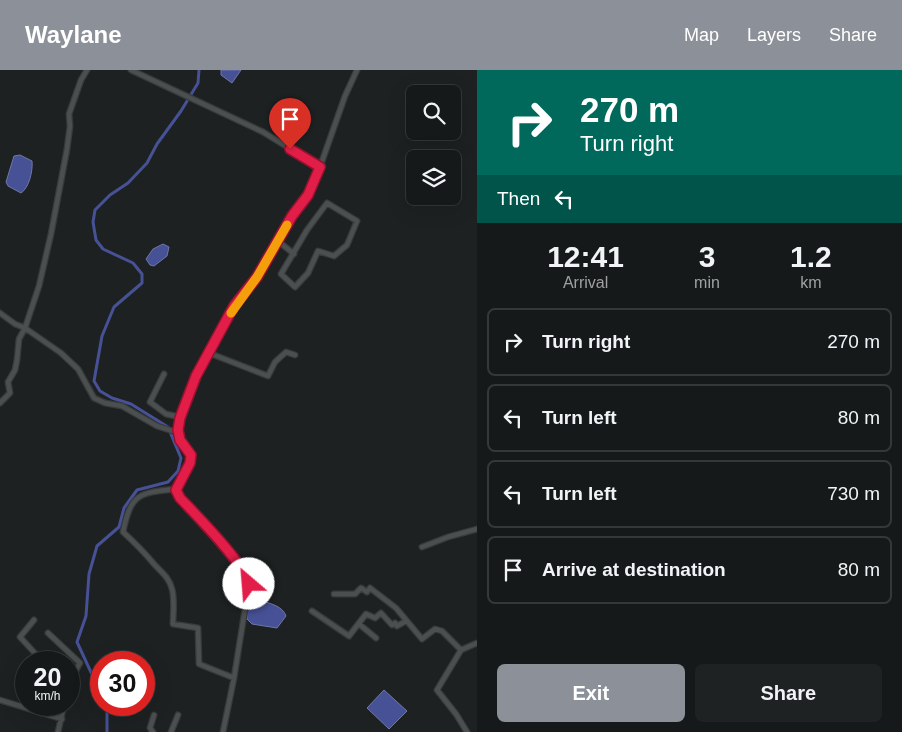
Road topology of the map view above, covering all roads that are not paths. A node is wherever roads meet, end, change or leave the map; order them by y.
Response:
1 (87, 70) edge
2 (131, 70) edge
3 (357, 70) edge
4 (320, 167) junction
5 (278, 241) junction
6 (294, 254) junction
7 (0, 312) edge
8 (25, 328) junction
9 (209, 353) junction
10 (295, 355) dead end
11 (164, 374) dead end
12 (0, 403) edge
13 (180, 418) junction
14 (178, 433) junction
15 (176, 490) junction
16 (477, 529) edge
17 (422, 547) dead end
18 (334, 594) dead end
19 (312, 611) dead end
20 (34, 620) dead end
21 (406, 621) junction
22 (358, 624) junction
23 (48, 633) dead end
24 (376, 638) dead end
25 (477, 643) edge
26 (461, 650) junction
27 (33, 651) edge
28 (67, 651) edge
29 (234, 678) junction
30 (0, 700) edge
31 (178, 715) dead end
32 (62, 716) edge
33 (154, 716) edge
34 (62, 719) junction
35 (58, 732) edge
36 (153, 732) edge
37 (171, 732) edge
38 (223, 732) edge
39 (466, 732) edge

1 - 8 street
2 - 4 street
3 - 4 street
4 - 5 street
5 - 6 street
5 - 9 street
6 - 6 street
7 - 8 street
8 - 12 street
8 - 14 street
9 - 10 street
9 - 13 street
11 - 13 street
13 - 14 street
14 - 15 street
15 - 29 street
15 - 29 street
16 - 17 street
18 - 21 street
19 - 22 street
20 - 27 street
21 - 22 street
21 - 26 street
22 - 24 street
23 - 28 street
25 - 26 street
26 - 39 street
29 - 38 street
30 - 34 street
31 - 37 street
32 - 34 street
33 - 36 street
34 - 35 street

